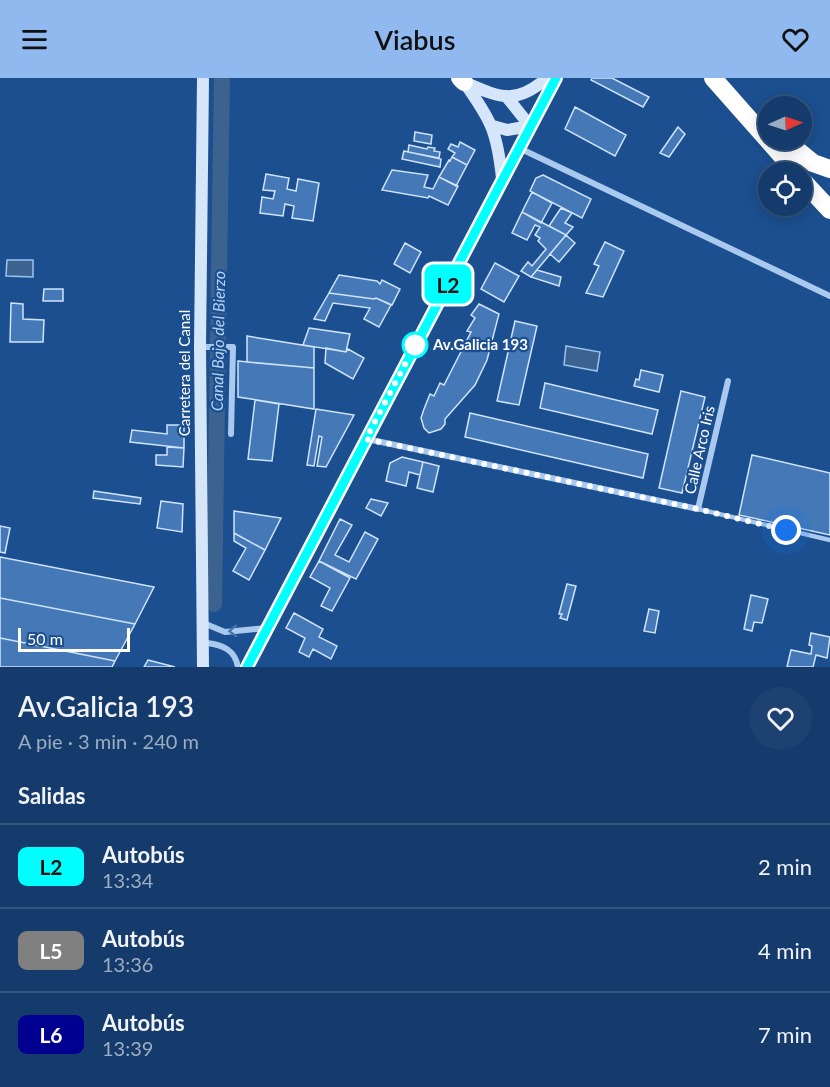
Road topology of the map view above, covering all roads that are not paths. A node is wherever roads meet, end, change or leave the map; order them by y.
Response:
1 (203, 78) edge
2 (547, 78) edge
3 (556, 78) edge
4 (712, 78) edge
5 (719, 78) edge
6 (462, 80) edge
7 (506, 96) junction
8 (758, 115) edge
9 (493, 126) junction
10 (530, 126) junction
11 (518, 148) junction
12 (797, 150) edge
13 (786, 162) edge
14 (830, 169) edge
15 (502, 178) junction
16 (812, 190) edge
17 (830, 210) edge
18 (830, 296) edge
19 (200, 347) junction
20 (728, 381) dead end
21 (231, 434) dead end
22 (366, 439) junction
23 (698, 509) junction
24 (830, 540) edge
25 (201, 622) junction
26 (267, 628) junction
27 (202, 647) junction
28 (202, 667) edge
29 (238, 667) edge
30 (247, 667) edge

1 - 19 main road, Carretera del Canal
2 - 7 main road
3 - 10 main road
4 - 13 highway
5 - 8 highway
6 - 7 main road
6 - 9 main road
7 - 10 main road
9 - 10 main road
9 - 15 main road
10 - 11 main road
11 - 15 main road
11 - 18 street
12 - 14 highway
15 - 22 main road
16 - 17 highway
19 - 21 street
19 - 25 main road, Carretera del Canal
20 - 23 street, Calle Arco Iris
22 - 23 street, Calle Arco Iris
22 - 26 main road
23 - 24 lane
26 -> 25 street
25 - 27 main road, Carretera del Canal
26 - 30 main road
27 - 28 main road, Carretera del Canal
27 - 29 street

